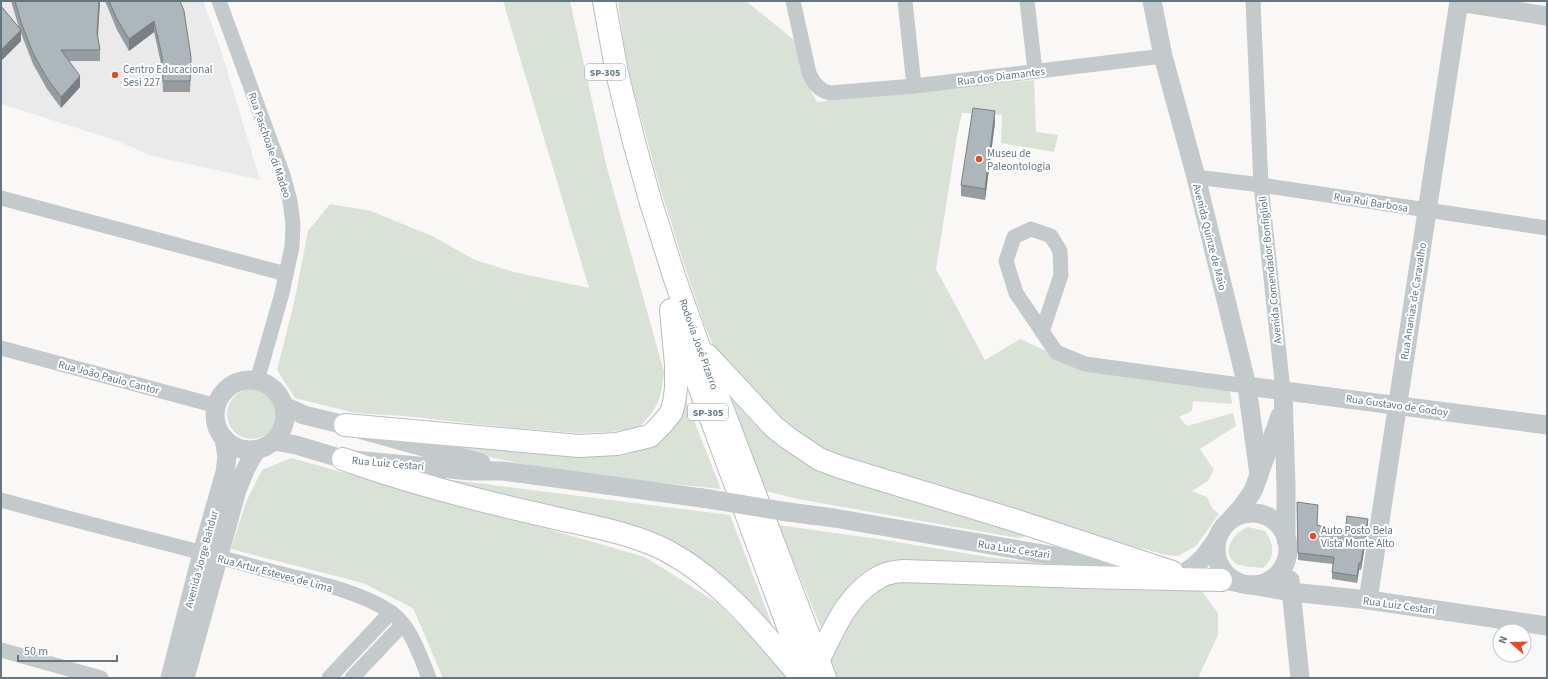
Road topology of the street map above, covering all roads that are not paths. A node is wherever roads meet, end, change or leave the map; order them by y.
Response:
1 (218, 1) edge
2 (591, 1) edge
3 (604, 1) edge
4 (793, 1) edge
5 (905, 1) edge
6 (1027, 1) edge
7 (1152, 1) edge
8 (1253, 1) edge
9 (1459, 2) edge
10 (1547, 16) edge
11 (1163, 56) junction
12 (1035, 71) junction
13 (914, 86) junction
14 (1196, 177) junction
15 (1261, 185) junction
16 (1, 198) edge
17 (1427, 210) junction
18 (1547, 228) edge
19 (286, 274) junction
20 (671, 310) junction
21 (1042, 332) junction
22 (699, 347) junction
23 (1, 348) edge
24 (257, 381) junction
25 (1247, 386) junction
26 (1283, 398) junction
27 (1397, 405) junction
28 (217, 406) junction
29 (284, 406) junction
30 (346, 425) junction
31 (1547, 425) edge
32 (224, 439) junction
33 (274, 441) junction
34 (257, 450) junction
35 (343, 459) junction
36 (504, 471) junction
37 (1259, 475) junction
38 (1, 500) edge
39 (1224, 528) junction
40 (1287, 545) junction
41 (210, 555) junction
42 (1178, 572) junction
43 (1237, 583) junction
44 (1291, 592) junction
45 (1368, 600) junction
46 (391, 612) junction
47 (403, 624) junction
48 (1547, 626) edge
49 (1, 650) edge
50 (817, 672) edge
51 (101, 678) edge
52 (170, 678) edge
53 (186, 678) edge
54 (329, 678) edge
55 (352, 678) edge
56 (429, 678) edge
57 (802, 678) edge
58 (1300, 678) edge

1 - 19 street, Rua Paschoale di Madeo
2 - 20 main road, Rodovia José Pizarro / SP-305
3 - 22 main road, Rodovia José Pizarro / SP-305
4 - 13 street, Rua dos Diamantes
5 - 13 street
6 - 12 street
7 - 11 street, Avenida Quinze de Maio
8 - 15 street, Avenida Comendador Bonfiglioli
9 - 10 street
9 - 17 street, Rua Ananias de Caravalho
11 - 12 street, Rua dos Diamantes
11 - 14 street, Avenida Quinze de Maio
12 - 13 street, Rua dos Diamantes
14 - 15 street, Rua Rui Barbosa
14 - 25 street, Avenida Quinze de Maio
15 - 17 street, Rua Rui Barbosa
15 - 26 street, Avenida Comendador Bonfiglioli
16 - 19 street
17 - 18 street, Rua Rui Barbosa
17 - 27 street, Rua Ananias de Caravalho
19 - 24 street, Rua Paschoale di Madeo
20 - 30 main road
20 - 50 main road, Rodovia José Pizarro / SP-305
21 - 21 street
21 - 25 street
22 - 42 main road
22 - 50 main road, Rodovia José Pizarro / SP-305
23 - 28 street, Rua João Paulo Cantor
24 - 28 street
24 - 29 street
25 - 26 street, Rua Gustavo de Godoy
25 - 37 street, Avenida Quinze de Maio
26 - 27 street, Rua Gustavo de Godoy
26 - 37 street
26 - 40 street, Avenida Comendador Bonfiglioli
27 - 31 street, Rua Gustavo de Godoy
27 - 45 street, Rua Ananias de Caravalho
28 - 32 street
29 - 30 street, Rua Luiz Cestari
29 - 33 street
30 - 36 street, Rua Luiz Cestari
32 - 34 street
32 - 41 street, Avenida Jorge Bahdur
33 - 34 street
33 - 35 street, Rua Luiz Cestari
34 - 41 street, Avenida Jorge Bahdur
35 - 36 street, Rua Luiz Cestari
35 - 57 main road
36 - 42 street, Rua Luiz Cestari, bridge
37 - 39 street
38 - 41 street, Rua Artur Esteves de Lima
39 - 40 street
39 - 42 street
39 - 43 street
40 - 43 street
40 - 44 street, Avenida Comendador Bonfiglioli
41 - 46 street, Rua Artur Esteves de Lima
41 - 52 street, Avenida Jorge Bahdur
41 - 53 street, Avenida Jorge Bahdur
42 - 43 street, Rua Luiz Cestari
43 - 44 street, Rua Luiz Cestari
43 - 50 main road
44 - 45 street, Rua Luiz Cestari
44 - 58 street, Avenida Comendador Bonfiglioli
45 - 48 street, Rua Luiz Cestari
46 - 47 street, Rua Artur Esteves de Lima
46 - 54 street
47 - 55 street
47 - 56 street, Rua Artur Esteves de Lima
49 - 51 street

